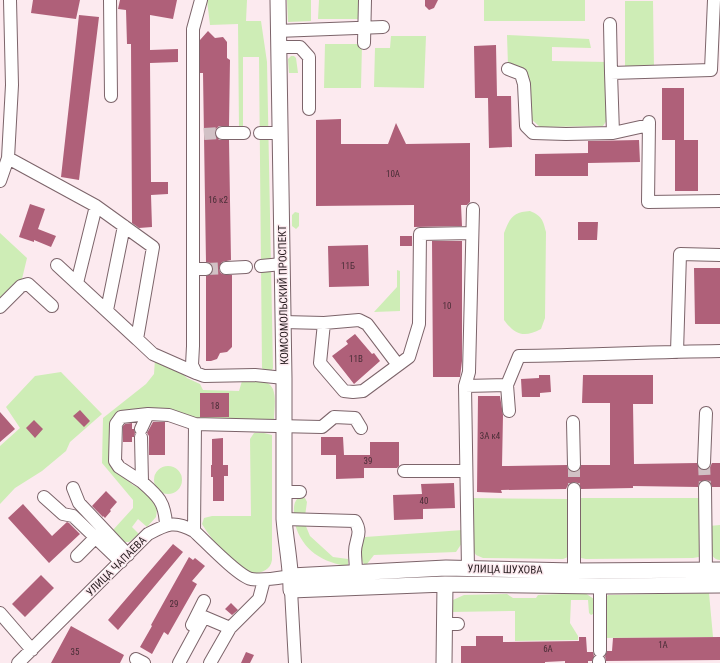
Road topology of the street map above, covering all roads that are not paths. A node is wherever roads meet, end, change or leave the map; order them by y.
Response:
1 (10, 0) edge
2 (110, 0) edge
3 (201, 0) edge
4 (278, 0) edge
5 (365, 0) edge
6 (714, 0) edge
7 (610, 24) dead end
8 (364, 27) junction
9 (384, 27) dead end
10 (278, 31) junction
11 (364, 43) dead end
12 (278, 47) junction
13 (508, 69) dead end
14 (611, 73) junction
15 (111, 96) dead end
16 (309, 109) dead end
17 (222, 133) tunnel mouth
18 (244, 133) dead end
19 (260, 133) dead end
20 (280, 133) junction
21 (613, 133) junction
22 (8, 158) junction
23 (0, 181) edge
24 (720, 201) edge
25 (96, 206) junction
26 (473, 209) dead end
27 (124, 226) junction
28 (472, 233) junction
29 (720, 255) edge
30 (282, 264) junction
31 (57, 265) dead end
32 (261, 266) dead end
33 (246, 267) dead end
34 (226, 268) tunnel mouth
35 (193, 269) junction
36 (206, 269) tunnel mouth
37 (77, 283) junction
38 (52, 306) dead end
39 (0, 307) edge
40 (106, 310) junction
41 (284, 322) junction
42 (324, 323) junction
43 (137, 339) junction
44 (720, 351) edge
45 (678, 352) junction
46 (398, 364) junction
47 (196, 373) junction
48 (284, 378) junction
49 (507, 385) junction
50 (465, 386) junction
51 (509, 411) dead end
52 (706, 413) dead end
53 (148, 414) junction
54 (573, 422) dead end
55 (195, 424) junction
56 (284, 426) junction
57 (360, 428) dead end
58 (704, 463) tunnel mouth
59 (574, 465) tunnel mouth
60 (466, 471) junction
61 (404, 472) dead end
62 (142, 482) junction
63 (705, 487) tunnel mouth
64 (73, 488) dead end
65 (574, 489) tunnel mouth
66 (284, 492) junction
67 (300, 492) dead end
68 (44, 496) dead end
69 (284, 520) junction
70 (166, 525) junction
71 (194, 531) junction
72 (95, 538) junction
73 (77, 556) dead end
74 (124, 559) junction
75 (468, 569) junction
76 (713, 570) edge
77 (574, 571) junction
78 (356, 572) junction
79 (264, 580) junction
80 (291, 583) junction
81 (445, 584) junction
82 (720, 585) edge
83 (600, 586) junction
84 (204, 601) dead end
85 (0, 613) edge
86 (201, 616) junction
87 (230, 628) junction
88 (32, 650) junction
89 (600, 658) edge
90 (18, 663) edge
91 (171, 663) edge
92 (179, 663) edge
93 (210, 663) edge
94 (295, 663) edge
95 (444, 663) edge

1 - 22 street
2 - 15 street
3 - 35 street
4 - 10 main road, КОМСОМОЛЬСКИЙ ПРОСПЕКТ
5 - 8 street
6 - 14 street
7 - 14 street
8 - 9 street
8 - 10 street
8 - 11 street
10 - 12 main road, КОМСОМОЛЬСКИЙ ПРОСПЕКТ
12 - 16 street
12 - 20 main road, КОМСОМОЛЬСКИЙ ПРОСПЕКТ
13 - 21 street
14 - 21 street
17 - 18 street
19 - 20 street
20 - 30 main road, КОМСОМОЛЬСКИЙ ПРОСПЕКТ
21 - 24 street
22 - 23 street
22 - 25 street
25 - 27 street
25 - 37 street
26 - 28 street
27 - 40 street
27 - 43 street
28 - 46 street
28 - 50 street
29 - 45 street
30 - 32 street
30 - 41 main road, КОМСОМОЛЬСКИЙ ПРОСПЕКТ
31 - 37 street
33 - 34 street
35 - 36 street
35 - 47 street
37 - 40 street
38 - 39 street
40 - 43 street
41 - 42 street
41 - 48 main road, КОМСОМОЛЬСКИЙ ПРОСПЕКТ
42 - 46 street
42 - 46 street
43 - 47 street
44 - 45 street
45 - 49 street
47 - 48 street
48 - 56 main road, КОМСОМОЛЬСКИЙ ПРОСПЕКТ
49 - 50 street
49 - 51 street
50 - 60 street
52 - 58 street
53 - 55 street
53 - 62 street
53 - 62 street
54 - 59 street
55 - 56 street
55 - 71 street
56 - 57 street
56 - 66 main road, КОМСОМОЛЬСКИЙ ПРОСПЕКТ
60 - 61 street
60 - 75 street
62 - 70 street
63 - 76 street
64 - 74 street
65 - 77 street
66 - 67 street
66 - 69 main road, КОМСОМОЛЬСКИЙ ПРОСПЕКТ
68 - 72 street
69 - 78 street
69 - 80 main road, КОМСОМОЛЬСКИЙ ПРОСПЕКТ
70 - 71 street
70 - 74 street, УЛИЦА ЧАПАЕВА
71 - 79 street
72 - 73 street
72 - 74 street
74 - 88 street, УЛИЦА ЧАПАЕВА
75 - 77 main road, УЛИЦА ШУХОВА
75 - 78 main road, УЛИЦА ШУХОВА
76 - 77 main road, УЛИЦА ШУХОВА
78 - 80 main road, УЛИЦА ШУХОВА
79 - 80 street
79 - 87 street
80 - 81 main road, УЛИЦА ШУХОВА
80 - 94 street
81 - 83 main road, УЛИЦА ШУХОВА
81 - 95 main road
82 - 83 main road, УЛИЦА ШУХОВА
83 - 89 street
84 - 86 street
85 - 88 street
86 - 87 street
86 - 91 street
86 - 92 street
87 - 93 street
88 - 90 street, УЛИЦА ЧАПАЕВА

